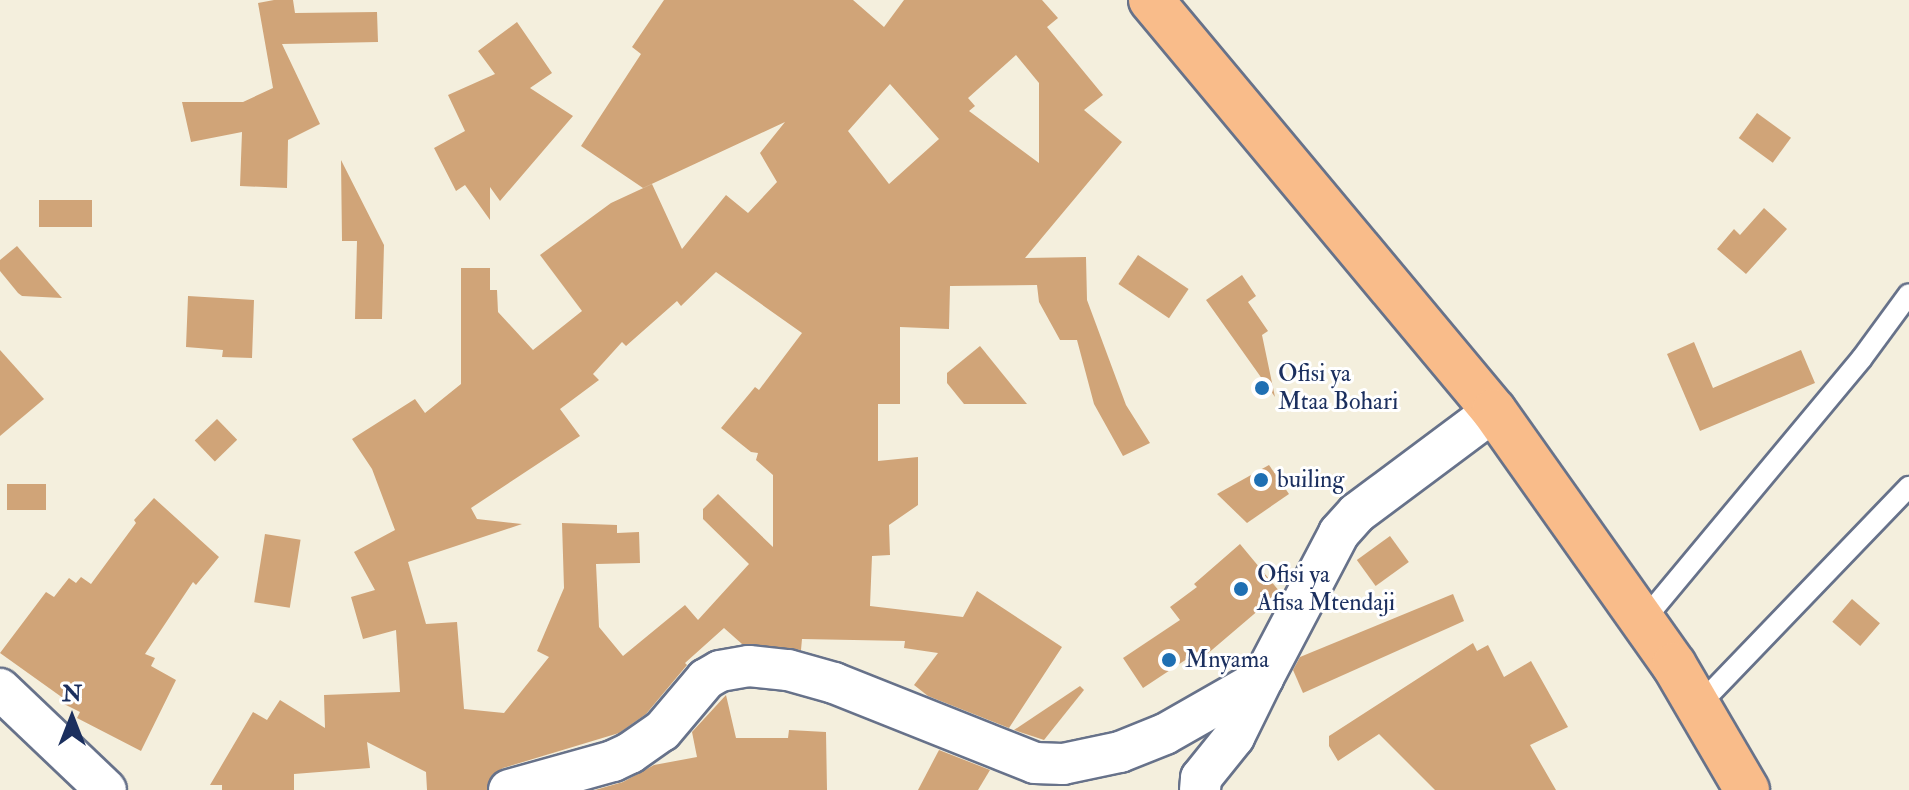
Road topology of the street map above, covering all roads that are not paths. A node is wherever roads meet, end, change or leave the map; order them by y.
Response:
1 (1151, 0) edge
2 (1909, 294) edge
3 (1494, 411) junction
4 (1909, 487) edge
5 (1643, 621) junction
6 (1263, 678) junction
7 (0, 689) edge
8 (1699, 705) junction
9 (106, 790) edge
10 (509, 790) edge
11 (1200, 790) edge
12 (1747, 790) edge

1 - 3 highway
2 - 5 lane
3 - 5 highway
3 - 6 street
4 - 8 lane
5 - 8 highway
6 - 10 street
6 - 11 street
7 - 9 street
8 - 12 highway

